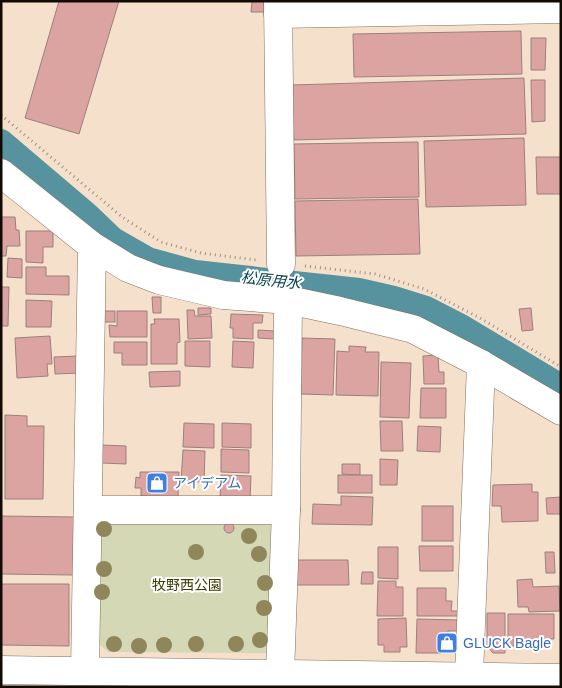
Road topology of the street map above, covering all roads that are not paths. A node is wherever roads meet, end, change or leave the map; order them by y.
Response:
1 (278, 8) edge
2 (561, 9) edge
3 (1, 173) edge
4 (92, 246) junction
5 (281, 264) road end
6 (288, 300) junction
7 (481, 364) junction
8 (561, 411) edge
9 (88, 510) junction
10 (286, 510) junction
11 (1, 670) edge
12 (85, 670) junction
13 (280, 674) junction
14 (470, 676) junction
15 (561, 678) edge

1 - 2 street
1 - 5 street
3 - 4 street
4 - 6 street
4 - 9 street
6 - 7 street
6 - 10 street
7 - 8 street
7 - 14 street
9 - 10 street
9 - 12 street
10 - 13 street
11 - 12 street
12 - 13 street
13 - 14 street
14 - 15 street

